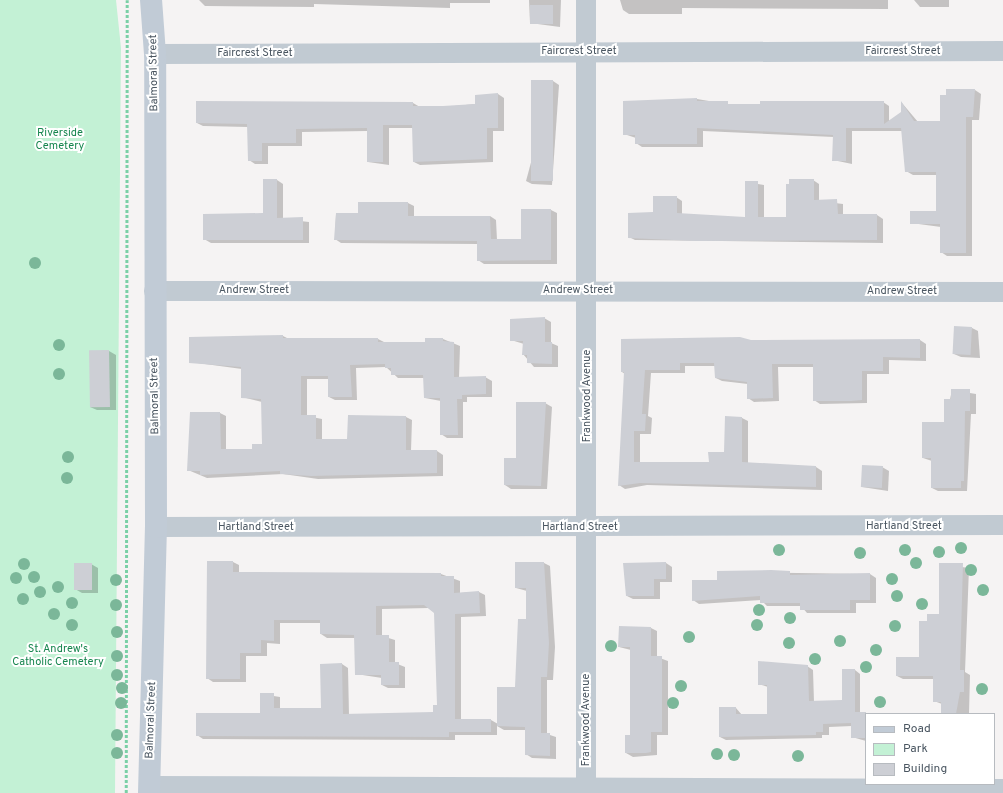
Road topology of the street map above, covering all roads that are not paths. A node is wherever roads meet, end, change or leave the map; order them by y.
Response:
1 (151, 0) edge
2 (586, 0) edge
3 (587, 50) junction
4 (1003, 51) edge
5 (155, 54) junction
6 (586, 290) junction
7 (154, 291) junction
8 (1003, 292) edge
9 (1003, 525) edge
10 (156, 527) junction
11 (587, 527) junction
12 (1003, 788) edge
13 (149, 790) edge
14 (586, 790) edge
15 (804, 790) edge

1 - 5 main road, Balmoral Street
2 - 3 street, Frankwood Avenue
3 - 4 street, Faircrest Street
3 - 5 street, Faircrest Street
3 - 6 street, Frankwood Avenue
5 - 7 main road, Balmoral Street
6 - 7 street, Andrew Street
6 - 8 street, Andrew Street
6 - 11 street, Frankwood Avenue
7 - 10 main road, Balmoral Street
9 - 11 street, Hartland Street
10 - 11 street, Hartland Street
10 - 13 main road, Balmoral Street
11 - 14 street, Frankwood Avenue
12 - 15 street
13 - 14 street
14 - 15 street

